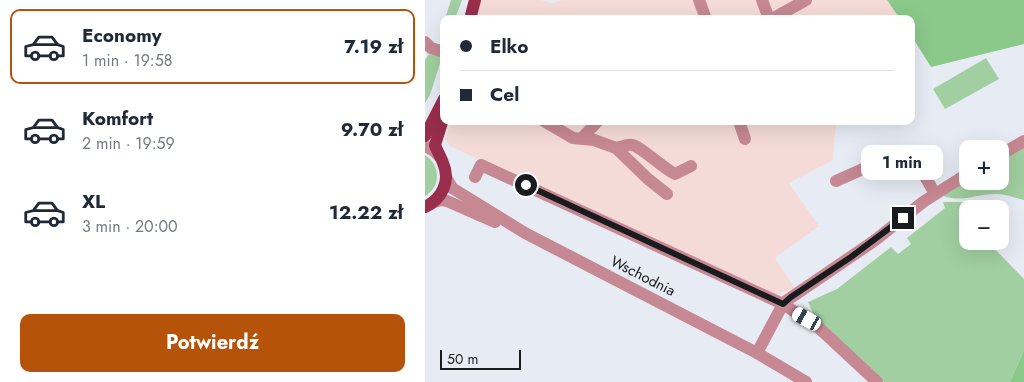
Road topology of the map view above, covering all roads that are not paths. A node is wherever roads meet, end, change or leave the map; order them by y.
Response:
1 (475, 0) edge
2 (699, 0) edge
3 (762, 0) edge
4 (806, 0) edge
5 (471, 15) edge
6 (705, 15) edge
7 (769, 15) edge
8 (778, 15) edge
9 (425, 42) edge
10 (440, 51) edge
11 (440, 107) edge
12 (441, 125) edge
13 (551, 125) edge
14 (595, 125) edge
15 (740, 125) edge
16 (425, 136) edge
17 (582, 138) junction
18 (745, 139) dead end
19 (1024, 140) edge
20 (425, 146) edge
21 (617, 148) junction
22 (1009, 149) edge
23 (440, 157) junction
24 (691, 166) dead end
25 (475, 177) dead end
26 (447, 179) junction
27 (959, 179) edge
28 (836, 181) dead end
29 (667, 194) dead end
30 (935, 194) junction
31 (430, 204) edge
32 (525, 233) junction
33 (783, 304) junction
34 (757, 353) junction
35 (806, 382) edge
36 (877, 382) edge

1 - 5 main road
2 - 6 street
3 - 7 street
4 - 8 street
9 - 10 street
11 - 16 main road
12 - 23 main road
13 - 17 street
14 - 17 street
15 - 18 street
17 - 21 street
19 - 22 street
20 - 23 street
21 - 24 street
21 - 29 street
23 - 26 main road
25 - 33 street
26 - 31 main road
26 - 32 street, Wschodnia
27 - 30 street
28 - 30 street
30 - 33 street
31 - 32 street
32 - 34 street, Wschodnia
33 - 34 street
33 - 36 street
34 - 35 street, Wschodnia

